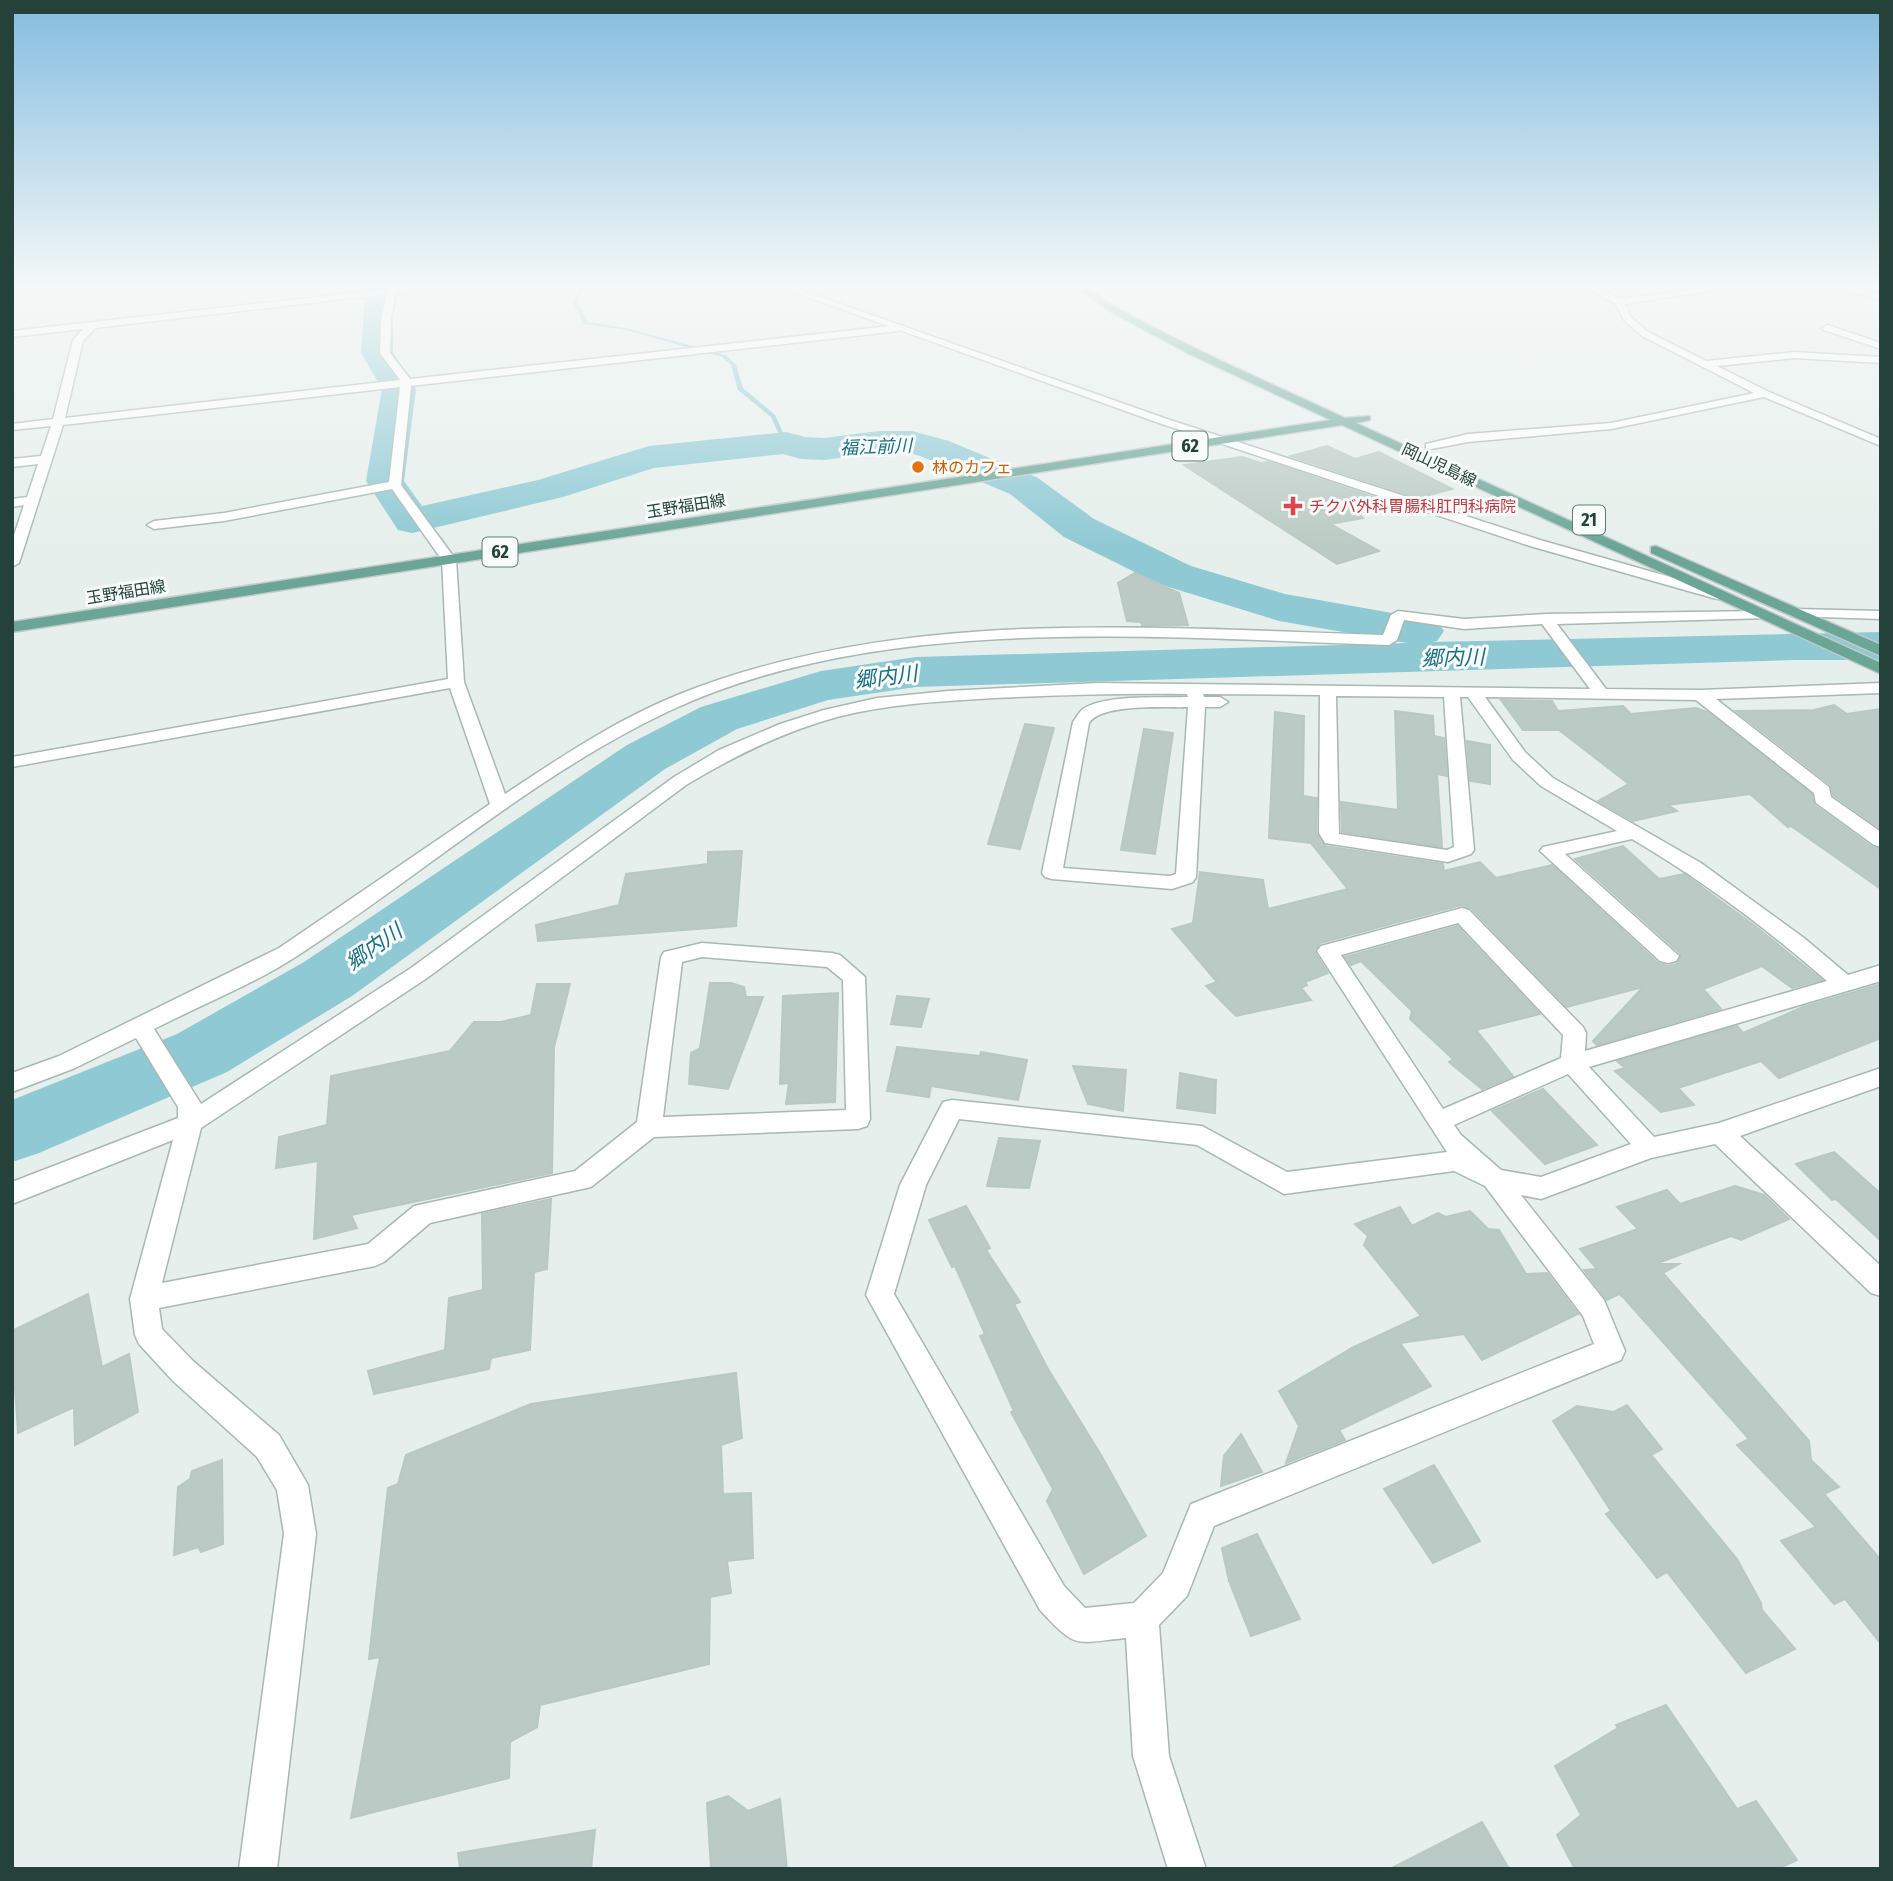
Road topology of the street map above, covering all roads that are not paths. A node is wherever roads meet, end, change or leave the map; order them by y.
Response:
1 (70, 374) edge
2 (401, 374) edge
3 (473, 374) edge
4 (1032, 374) edge
5 (1243, 374) edge
6 (1268, 374) edge
7 (1723, 374) edge
8 (406, 381) junction
9 (1765, 394) junction
10 (1366, 418) junction
11 (58, 422) junction
12 (1345, 422) junction
13 (12, 427) edge
14 (1226, 440) junction
15 (1881, 443) edge
16 (1430, 447) junction
17 (46, 459) junction
18 (12, 463) edge
19 (1488, 474) junction
20 (1465, 477) junction
21 (395, 485) junction
22 (33, 500) junction
23 (12, 503) edge
24 (154, 525) dead end
25 (1591, 536) junction
26 (1535, 544) junction
27 (14, 554) edge
28 (449, 560) junction
29 (1718, 595) junction
30 (1796, 614) junction
31 (1881, 615) edge
32 (1768, 618) junction
33 (1547, 622) junction
34 (12, 627) edge
35 (1881, 651) edge
36 (1881, 669) edge
37 (456, 682) junction
38 (1881, 688) edge
39 (1598, 689) junction
40 (1473, 693) junction
41 (1196, 695) junction
42 (1700, 695) junction
43 (1328, 696) junction
44 (1453, 698) junction
45 (12, 762) edge
46 (500, 806) junction
47 (1881, 822) edge
48 (1861, 827) junction
49 (1633, 833) junction
50 (1881, 841) edge
51 (1668, 956) dead end
52 (1881, 973) edge
53 (1844, 983) junction
54 (143, 1030) junction
55 (1572, 1063) junction
56 (1881, 1077) edge
57 (12, 1083) edge
58 (190, 1114) junction
59 (1438, 1121) junction
60 (649, 1126) junction
61 (1720, 1133) junction
62 (1649, 1148) junction
63 (1494, 1179) junction
64 (12, 1193) edge
65 (1881, 1284) edge
66 (144, 1299) junction
67 (1142, 1619) junction
68 (258, 1869) edge
69 (1187, 1869) edge

1 - 11 street
2 - 8 street
3 - 8 street
4 - 14 street
5 - 12 main road, 岡山児島線 / 21
6 - 10 main road, 岡山児島線 / 21
7 - 9 street
8 - 11 street
8 - 21 street
9 - 15 street
9 - 16 street
10 - 12 main road, 玉野福田線 / 62
10 - 16 main road, 岡山児島線 / 21
11 - 13 street
11 - 17 street
12 - 14 main road, 玉野福田線 / 62
12 - 20 main road, 岡山児島線 / 21
14 - 26 street
14 - 28 main road, 玉野福田線 / 62
16 - 19 main road, 岡山児島線 / 21
17 - 18 street
17 - 22 street
19 - 20 main road
19 - 30 main road, 岡山児島線 / 21
20 - 25 main road, 岡山児島線 / 21
21 - 24 street
21 - 28 street
22 - 23 street
22 - 27 street
25 - 26 street
25 - 29 main road, 岡山児島線 / 21
26 - 29 street
28 - 34 main road, 玉野福田線 / 62
28 - 37 street
29 - 32 main road, 岡山児島線 / 21
30 - 31 street
30 - 35 main road, 岡山児島線 / 21
32 - 33 street
32 - 36 main road, 岡山児島線 / 21
33 - 39 street
33 - 46 street
37 - 45 street
37 - 46 street
38 - 42 street
39 - 40 street
39 - 42 street
40 - 44 street
40 - 49 street
41 - 41 street
41 - 43 street
41 - 58 street
42 - 48 street
43 - 44 street
43 - 44 street
46 - 54 street
47 - 48 street
48 - 50 street
49 - 51 street
49 - 53 street
52 - 53 street
53 - 55 street
54 - 57 street
54 - 58 street
55 - 59 street
55 - 59 street
55 - 62 street
56 - 61 street
58 - 64 street
58 - 66 street
59 - 63 street
60 - 60 street
60 - 66 street
61 - 62 street
61 - 65 street
62 - 63 street
63 - 67 street
63 - 67 street
66 - 68 street
67 - 69 street

